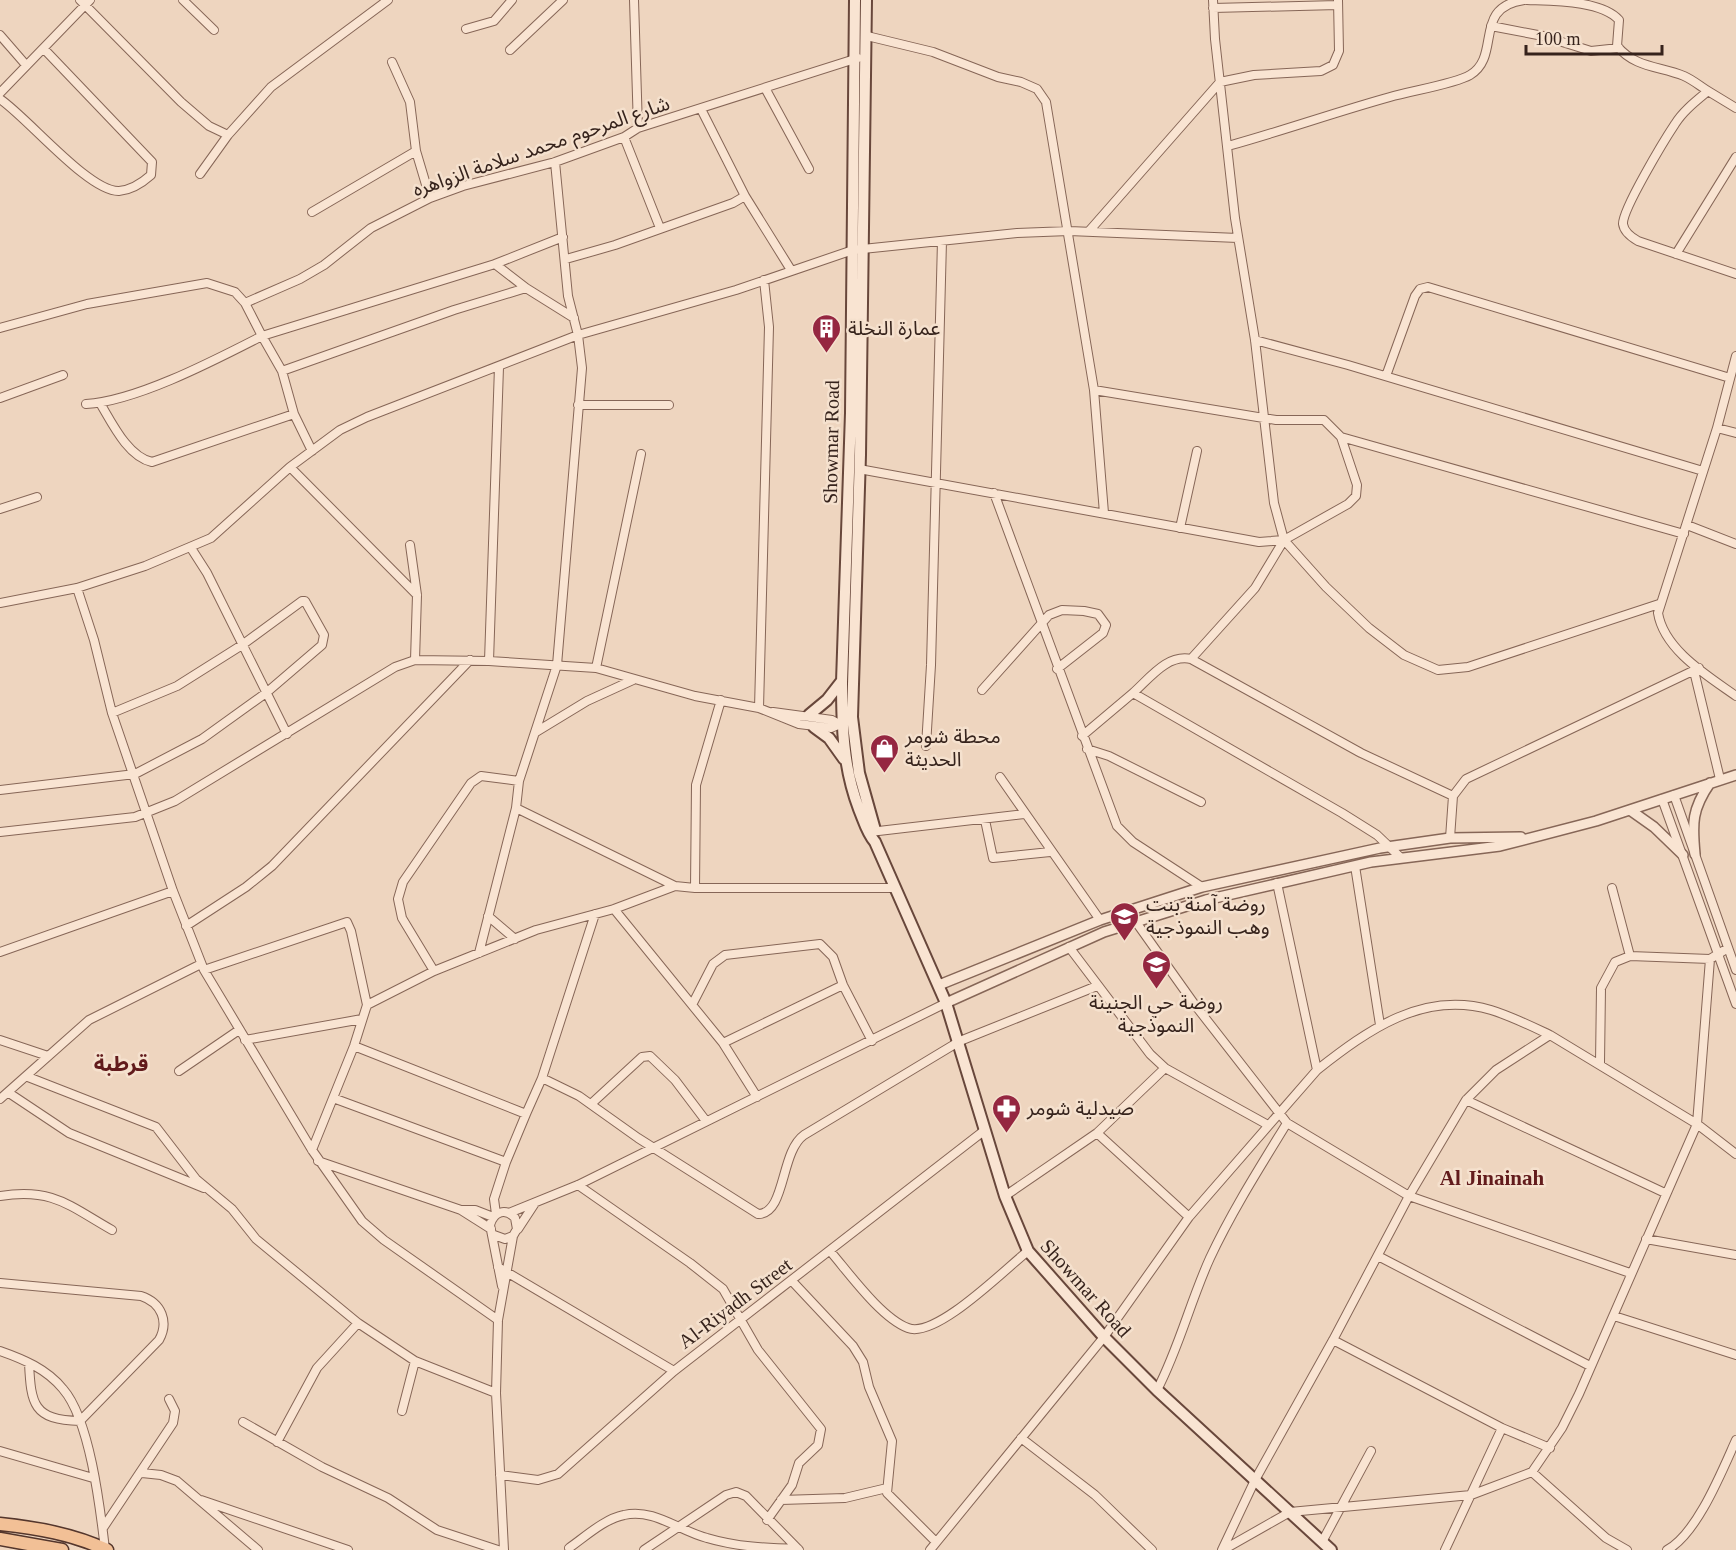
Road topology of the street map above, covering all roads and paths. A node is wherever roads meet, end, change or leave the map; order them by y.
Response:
1 (183, 0) edge
2 (388, 0) edge
3 (512, 0) edge
4 (562, 0) edge
5 (634, 0) edge
6 (855, 0) edge
7 (867, 0) edge
8 (1525, 0) edge
9 (85, 2) edge
10 (1338, 2) edge
11 (1213, 4) edge
12 (1491, 26) junction
13 (466, 29) dead end
14 (214, 30) dead end
15 (0, 35) edge
16 (867, 36) junction
17 (1619, 48) junction
18 (44, 49) junction
19 (510, 50) dead end
20 (860, 58) junction
21 (392, 62) dead end
22 (26, 65) junction
23 (1220, 82) junction
24 (765, 88) junction
25 (1708, 91) junction
26 (0, 93) edge
27 (0, 99) edge
28 (1736, 108) edge
29 (701, 109) junction
30 (638, 128) junction
31 (228, 135) junction
32 (624, 137) junction
33 (1228, 146) junction
34 (416, 151) junction
35 (1736, 157) edge
36 (555, 162) junction
37 (809, 169) dead end
38 (200, 174) dead end
39 (745, 196) junction
40 (430, 198) junction
41 (312, 212) dead end
42 (660, 228) junction
43 (1070, 231) junction
44 (1090, 231) junction
45 (563, 237) junction
46 (1238, 238) junction
47 (942, 241) junction
48 (857, 250) junction
49 (1676, 254) junction
50 (566, 259) junction
51 (495, 264) junction
52 (791, 270) junction
53 (1736, 274) edge
54 (764, 280) junction
55 (526, 288) junction
56 (245, 303) junction
57 (574, 318) junction
58 (0, 327) edge
59 (578, 335) junction
60 (261, 336) junction
61 (1255, 340) junction
62 (1736, 356) edge
63 (499, 368) junction
64 (282, 371) junction
65 (63, 375) dead end
66 (1386, 376) junction
67 (1730, 378) junction
68 (1094, 390) junction
69 (0, 398) edge
70 (100, 403) junction
71 (86, 404) dead end
72 (578, 405) junction
73 (669, 405) dead end
74 (294, 414) junction
75 (1264, 418) junction
76 (1717, 428) junction
77 (1736, 433) edge
78 (1341, 437) junction
79 (312, 451) junction
80 (1197, 451) dead end
81 (641, 454) dead end
82 (290, 467) junction
83 (860, 469) junction
84 (1703, 471) junction
85 (935, 484) junction
86 (993, 493) junction
87 (37, 497) dead end
88 (0, 509) edge
89 (1104, 513) junction
90 (1687, 525) junction
91 (1180, 528) junction
92 (1684, 534) junction
93 (1284, 540) junction
94 (1736, 544) edge
95 (410, 545) dead end
96 (191, 548) junction
97 (77, 588) junction
98 (417, 595) junction
99 (0, 603) edge
100 (1659, 604) junction
101 (1042, 620) junction
102 (242, 645) junction
103 (1191, 659) junction
104 (415, 660) junction
105 (470, 660) junction
106 (489, 660) junction
107 (557, 665) junction
108 (596, 668) junction
109 (1057, 669) junction
110 (1696, 670) junction
111 (633, 680) junction
112 (842, 682) junction
113 (982, 690) dead end
114 (266, 693) junction
115 (1133, 693) junction
116 (1736, 696) edge
117 (722, 700) junction
118 (759, 708) junction
119 (773, 712) junction
120 (112, 713) junction
121 (809, 715) junction
122 (852, 717) junction
123 (842, 724) junction
124 (814, 727) junction
125 (536, 732) junction
126 (286, 734) junction
127 (853, 736) junction
128 (1082, 736) junction
129 (926, 746) dead end
130 (1087, 749) junction
131 (844, 761) junction
132 (135, 774) junction
133 (1736, 774) edge
134 (1000, 777) dead end
135 (1715, 780) junction
136 (519, 781) junction
137 (0, 790) edge
138 (1674, 795) junction
139 (1453, 796) junction
140 (1662, 800) junction
141 (1201, 802) dead end
142 (516, 808) junction
143 (1630, 810) junction
144 (149, 814) junction
145 (1024, 814) junction
146 (986, 820) junction
147 (0, 832) edge
148 (873, 835) junction
149 (1532, 837) junction
150 (1450, 838) junction
151 (1391, 846) junction
152 (1050, 852) junction
153 (1695, 854) junction
154 (1683, 855) junction
155 (1400, 857) junction
156 (1354, 866) junction
157 (1277, 883) junction
158 (675, 885) junction
159 (1202, 887) junction
160 (695, 888) junction
161 (895, 888) junction
162 (1612, 888) dead end
163 (173, 891) junction
164 (614, 909) junction
165 (595, 914) junction
166 (488, 916) junction
167 (1100, 920) junction
168 (1136, 922) junction
169 (186, 926) junction
170 (515, 939) junction
171 (1069, 947) junction
172 (1728, 948) junction
173 (0, 952) edge
174 (480, 953) junction
175 (1718, 953) junction
176 (1630, 956) junction
177 (1710, 959) junction
178 (203, 967) junction
179 (1736, 970) edge
180 (434, 971) junction
181 (843, 985) junction
182 (939, 985) junction
183 (1097, 986) junction
184 (693, 1003) junction
185 (946, 1003) junction
186 (1736, 1004) edge
187 (368, 1005) junction
188 (362, 1019) junction
189 (1380, 1025) junction
190 (239, 1030) junction
191 (1550, 1035) junction
192 (0, 1040) edge
193 (245, 1040) junction
194 (872, 1041) junction
195 (960, 1041) junction
196 (723, 1043) junction
197 (354, 1046) junction
198 (48, 1056) junction
199 (1600, 1063) junction
200 (1165, 1068) junction
201 (1317, 1070) junction
202 (179, 1071) dead end
203 (28, 1077) junction
204 (542, 1078) junction
205 (9, 1093) junction
206 (333, 1098) junction
207 (757, 1098) junction
208 (0, 1100) edge
209 (1466, 1100) junction
210 (591, 1104) junction
211 (1278, 1112) junction
212 (525, 1114) junction
213 (706, 1121) junction
214 (1287, 1123) junction
215 (1697, 1124) junction
216 (1268, 1125) junction
217 (985, 1130) junction
218 (1097, 1133) junction
219 (655, 1147) junction
220 (312, 1150) junction
221 (1736, 1154) edge
222 (318, 1161) junction
223 (506, 1161) junction
224 (578, 1185) junction
225 (207, 1189) junction
226 (1665, 1193) junction
227 (0, 1196) edge
228 (1005, 1196) junction
229 (1409, 1196) junction
230 (535, 1203) junction
231 (461, 1210) junction
232 (509, 1213) junction
233 (495, 1215) junction
234 (1189, 1217) junction
235 (112, 1230) dead end
236 (492, 1232) junction
237 (515, 1233) junction
238 (1646, 1239) junction
239 (830, 1251) junction
240 (1028, 1251) junction
241 (1378, 1256) junction
242 (1736, 1256) edge
243 (498, 1267) junction
244 (508, 1272) junction
245 (1630, 1273) junction
246 (792, 1281) junction
247 (0, 1283) edge
248 (502, 1287) junction
249 (1614, 1316) junction
250 (498, 1320) junction
251 (740, 1322) junction
252 (358, 1323) junction
253 (1104, 1337) junction
254 (1333, 1340) junction
255 (0, 1352) edge
256 (1736, 1354) edge
257 (415, 1361) junction
258 (29, 1363) junction
259 (1590, 1366) junction
260 (674, 1371) junction
261 (1157, 1390) junction
262 (496, 1393) junction
263 (169, 1399) dead end
264 (402, 1411) dead end
265 (80, 1421) junction
266 (243, 1422) dead end
267 (1502, 1428) junction
268 (1021, 1438) junction
269 (1736, 1440) edge
270 (277, 1442) junction
271 (1550, 1448) junction
272 (0, 1451) edge
273 (1371, 1451) dead end
274 (1532, 1472) junction
275 (142, 1473) junction
276 (500, 1475) junction
277 (93, 1478) junction
278 (1255, 1480) junction
279 (886, 1488) junction
280 (1471, 1495) junction
281 (201, 1500) junction
282 (781, 1500) junction
283 (1341, 1506) junction
284 (1290, 1512) junction
285 (767, 1520) junction
286 (0, 1524) edge
287 (680, 1527) junction
288 (103, 1528) junction
289 (0, 1539) edge
290 (936, 1542) junction
291 (1322, 1542) junction
292 (19, 1546) edge
293 (569, 1548) dead end
294 (744, 1548) edge
295 (62, 1550) edge
296 (106, 1550) edge
297 (258, 1550) edge
298 (348, 1550) edge
299 (498, 1550) edge
300 (504, 1550) edge
301 (644, 1550) edge
302 (799, 1550) edge
303 (930, 1550) edge
304 (1152, 1550) edge
305 (1222, 1550) edge
306 (1331, 1550) edge
307 (1444, 1550) edge
308 (1627, 1550) edge
309 (1666, 1550) edge

1 - 14 street
2 - 31 street
3 - 13 street
4 - 19 street
5 - 30 street
6 - 20 main road, Showmar Road
7 - 16 main road, Showmar Road
8 - 12 street
8 - 17 street
9 - 18 street
9 - 31 street
10 - 11 street
10 - 23 street
11 - 23 street
12 - 17 street
12 - 33 street
15 - 22 street
16 - 20 main road, Showmar Road
16 - 43 street
17 - 25 street
18 - 22 street
18 - 27 street
20 - 24 street, شارع المرحوم محمد سلامة الزواهره
20 - 48 main road, Showmar Road
21 - 34 street
22 - 26 street
23 - 33 street
23 - 44 street
24 - 29 street, شارع المرحوم محمد سلامة الزواهره
24 - 37 street
25 - 28 street
25 - 49 street
29 - 30 street, شارع المرحوم محمد سلامة الزواهره
29 - 39 street
30 - 32 street, شارع المرحوم محمد سلامة الزواهره
31 - 38 street
32 - 36 street, شارع المرحوم محمد سلامة الزواهره
32 - 42 street
33 - 46 street
34 - 40 street
34 - 41 street
35 - 49 street
36 - 40 street, شارع المرحوم محمد سلامة الزواهره
36 - 45 street
39 - 42 street
39 - 52 street
40 - 56 street, شارع المرحوم محمد سلامة الزواهره
42 - 50 street
43 - 44 street
43 - 47 street
43 - 68 street
44 - 46 street
45 - 50 street
45 - 51 street
46 - 61 street
47 - 48 street
47 - 85 street
48 - 52 street
48 - 83 main road, Showmar Road
48 - 112 main road, Showmar Road
49 - 53 street
50 - 57 street
51 - 55 street
51 - 60 street
52 - 54 street
54 - 59 street
54 - 118 street
55 - 57 street
55 - 64 street
56 - 58 street
56 - 60 street
57 - 59 street
59 - 63 street
59 - 72 street
60 - 64 street
60 - 70 street
61 - 66 street
61 - 75 street
62 - 67 street
63 - 79 street
63 - 106 street
64 - 74 street
65 - 69 street
66 - 67 street
66 - 84 street
67 - 76 street
68 - 75 street
68 - 89 street
70 - 71 street
70 - 74 street
72 - 73 street
72 - 107 street
74 - 79 street
75 - 78 street
75 - 93 street
76 - 77 street
76 - 84 street
78 - 92 street
78 - 93 street
79 - 82 street
80 - 91 street
81 - 108 street
82 - 96 street
82 - 98 street
83 - 85 street
83 - 122 main road, Showmar Road
84 - 90 street
85 - 86 street
85 - 129 street
86 - 89 street
86 - 101 street
87 - 88 street
89 - 91 street
90 - 92 street
90 - 94 street
91 - 93 street
92 - 100 street
93 - 100 street
93 - 103 street
95 - 98 street
96 - 97 street
96 - 102 street
97 - 99 street
97 - 120 street
98 - 104 street
100 - 110 street
101 - 109 street
101 - 109 street
101 - 113 street
102 - 114 street
102 - 114 street
102 - 120 street
103 - 115 street
103 - 139 street
104 - 105 street
104 - 126 street
105 - 106 street
105 - 169 street
106 - 107 street
107 - 108 street
107 - 125 street
108 - 111 street
109 - 128 street
110 - 116 street
110 - 135 street
110 - 139 street
111 - 117 street
111 - 125 street
112 - 121 main road
112 - 123 main road, Showmar Road
114 - 126 street
114 - 132 street
115 - 128 street
115 - 151 street
117 - 118 street
117 - 160 street
118 - 119 street
119 - 121 street
119 - 124 street
120 - 132 street
121 - 123 street
122 - 123 street
122 - 127 main road, Showmar Road
123 - 124 street
123 - 127 street
123 - 131 main road, Showmar Road
124 - 131 main road
125 - 136 street
126 - 144 street
127 - 148 main road, Showmar Road
128 - 130 street
130 - 141 street
130 - 159 street
131 - 148 main road, Showmar Road
132 - 137 street
132 - 144 street
133 - 135 street
134 - 145 street
135 - 138 street
135 - 153 street
136 - 142 street
136 - 180 street
138 - 140 street
138 - 153 street
139 - 150 street
140 - 143 street
140 - 154 street
142 - 158 street
142 - 166 street
143 - 149 street
143 - 154 street
144 - 147 street
144 - 163 street
145 - 146 street
145 - 152 street
146 - 148 street
146 - 152 street
148 - 161 main road, Showmar Road
149 - 150 street
149 - 155 street
150 - 151 street
151 - 155 street
151 - 159 street
152 - 167 street
153 - 172 street
154 - 175 street
155 - 156 street
156 - 157 street
156 - 189 street
157 - 168 street
157 - 201 street
158 - 160 street
158 - 164 street
159 - 167 street
160 - 161 street
161 - 182 main road, Showmar Road
162 - 176 street
163 - 169 street
163 - 173 street
164 - 165 street
164 - 184 street
165 - 170 street
165 - 204 street
166 - 170 street
166 - 174 street
167 - 182 street
168 - 171 street
168 - 211 street
169 - 178 street
170 - 174 street
171 - 183 street
171 - 185 street
172 - 175 street
172 - 179 street
174 - 180 street
175 - 177 street
175 - 186 street
176 - 177 street
176 - 199 street
177 - 215 street
178 - 187 street
178 - 190 street
178 - 198 street
180 - 187 street
181 - 184 street
181 - 194 street
181 - 196 street
182 - 185 main road, Showmar Road
183 - 195 street
183 - 200 street
184 - 196 street
185 - 194 street
185 - 195 main road, Showmar Road
187 - 188 street
188 - 193 street
188 - 197 street
189 - 191 street
189 - 201 street
190 - 193 street
190 - 202 street
191 - 199 street
191 - 209 street
192 - 198 street
193 - 220 street
194 - 207 street
195 - 217 main road, Showmar Road
195 - 219 street
196 - 207 street
197 - 206 street
197 - 212 street
198 - 203 street
199 - 215 street
200 - 216 street
200 - 218 street
201 - 211 street
203 - 205 street
203 - 225 street
204 - 210 street
204 - 212 street
205 - 208 street
205 - 225 street
206 - 220 street
206 - 223 street
207 - 213 street
209 - 226 street
209 - 229 street
210 - 213 street
210 - 219 street
211 - 214 street
211 - 216 street
212 - 223 street
213 - 219 street
214 - 229 street
214 - 261 street
215 - 221 street
215 - 226 street
216 - 234 street
217 - 228 main road, Showmar Road
217 - 239 street, Al-Riyadh Street
218 - 228 street
218 - 234 street
219 - 224 street
220 - 222 street
222 - 231 street
222 - 250 street
223 - 233 street
224 - 230 street
224 - 251 street
225 - 252 street
226 - 238 street
227 - 235 street
228 - 240 main road, Showmar Road
229 - 241 street
229 - 245 street
230 - 232 street
230 - 237 street
231 - 233 street
231 - 236 street
232 - 233 street
232 - 237 street
233 - 236 street
234 - 253 street
236 - 237 street
236 - 243 street
237 - 244 street
238 - 242 street
238 - 245 street
239 - 240 street
239 - 246 street, Al-Riyadh Street
240 - 253 main road, Showmar Road
241 - 254 street
241 - 259 street
243 - 244 street
243 - 248 street
244 - 248 street
244 - 260 street
245 - 249 street
246 - 251 street, Al-Riyadh Street
246 - 279 street
247 - 265 street
248 - 250 street
249 - 256 street
249 - 259 street
250 - 262 street
251 - 260 street, Al-Riyadh Street
251 - 282 street
252 - 257 street
252 - 270 street
253 - 261 main road, Showmar Road
253 - 268 street
254 - 267 street
254 - 278 street
255 - 258 street
257 - 262 street
257 - 264 street
258 - 265 street
258 - 265 street
259 - 271 street
260 - 276 street, Al-Riyadh Street
261 - 278 main road, Showmar Road
262 - 276 street
263 - 275 street
265 - 277 street
266 - 270 street
267 - 271 street
267 - 280 street
268 - 290 street
268 - 304 street
269 - 309 street
270 - 299 street
271 - 274 street
272 - 277 street
273 - 283 street
274 - 280 street
274 - 308 street
275 - 281 street
275 - 288 street
276 - 300 street
277 - 288 street
278 - 284 main road, Showmar Road
278 - 305 street
279 - 282 street
279 - 290 street
280 - 283 street
280 - 307 street
281 - 297 street
281 - 298 street
282 - 285 street
283 - 284 street
283 - 291 street
284 - 291 main road, Showmar Road
284 - 305 street
285 - 287 street
285 - 302 street
286 - 296 main road
287 - 293 street
287 - 294 street
287 - 301 street
288 - 296 street
289 - 292 main road
290 - 303 street
291 - 306 main road, Showmar Road
292 - 295 main road
294 - 302 street

